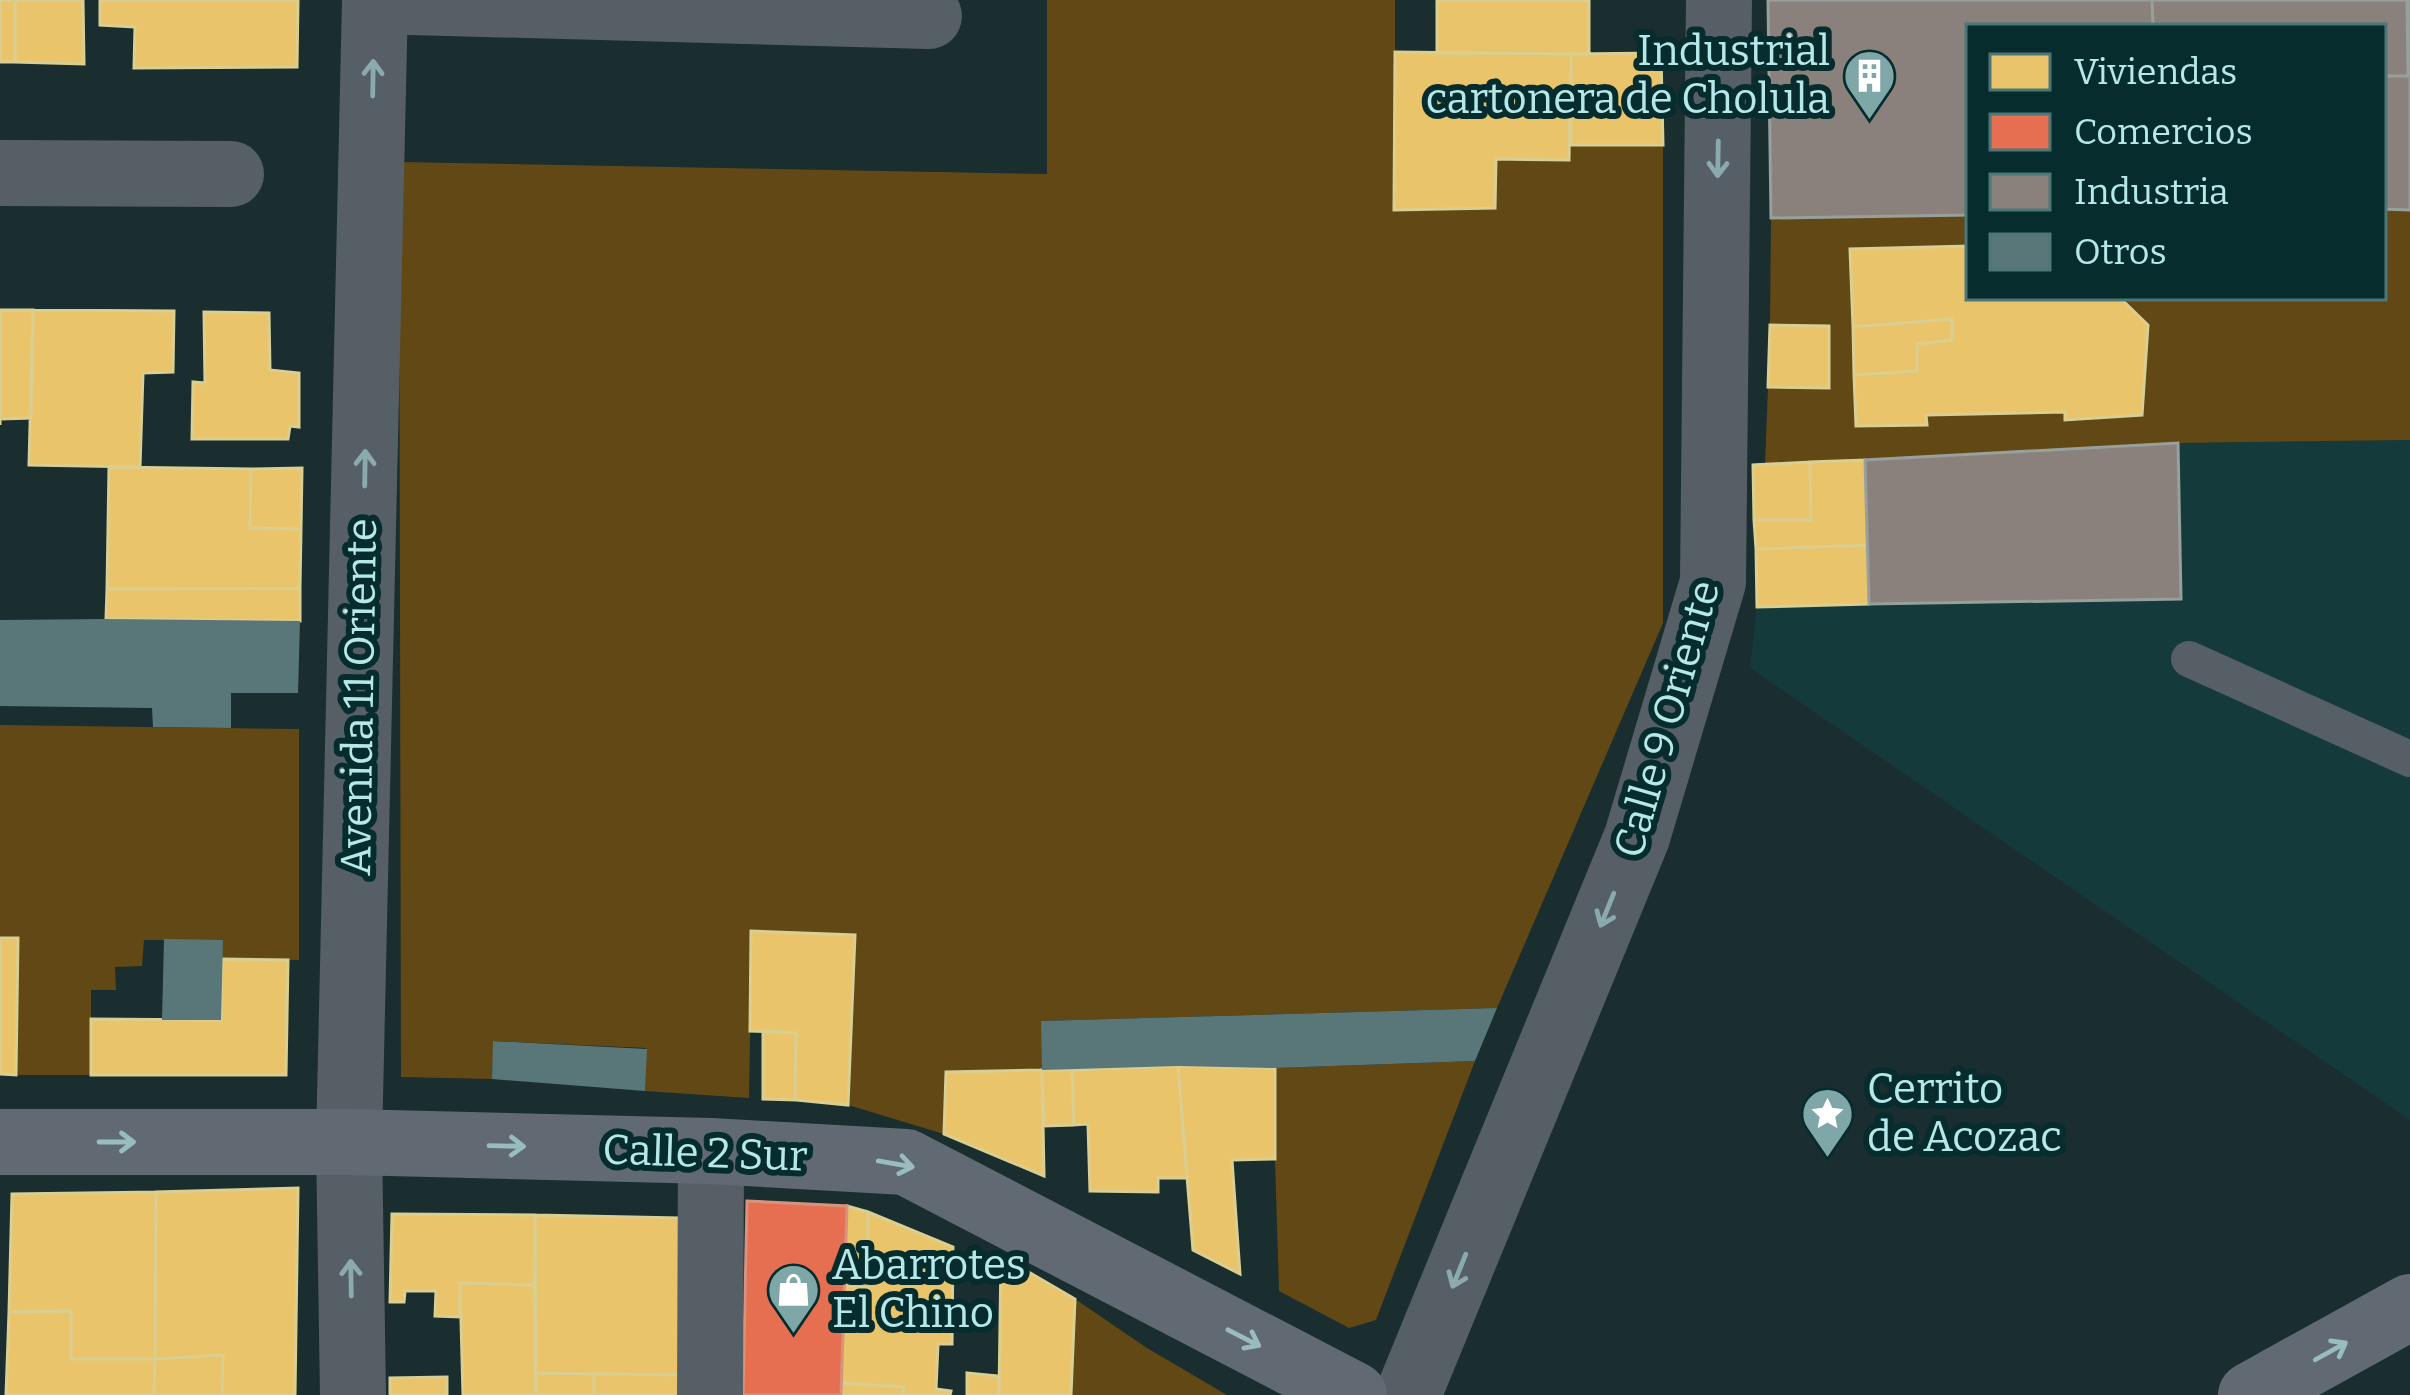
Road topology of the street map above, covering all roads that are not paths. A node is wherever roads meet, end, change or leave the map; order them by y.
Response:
1 (1719, 0) edge
2 (375, 1) edge
3 (928, 16) dead end
4 (0, 173) edge
5 (231, 174) dead end
6 (2189, 659) dead end
7 (2410, 759) edge
8 (0, 1142) edge
9 (349, 1142) junction
10 (711, 1151) junction
11 (2410, 1306) edge
12 (353, 1395) edge
13 (710, 1395) edge
14 (1354, 1395) edge
15 (1408, 1395) edge
16 (2251, 1395) edge

1 -> 15 street, Calle 9 Oriente
2 - 3 street
9 -> 2 street, Avenida 11 Oriente
4 - 5 street
6 - 7 lane
8 -> 9 main road, Calle 2 Sur
9 -> 10 main road, Calle 2 Sur
12 -> 9 street, Avenida 11 Oriente
10 - 13 street
10 -> 14 main road, Calle 2 Sur
16 -> 11 main road

